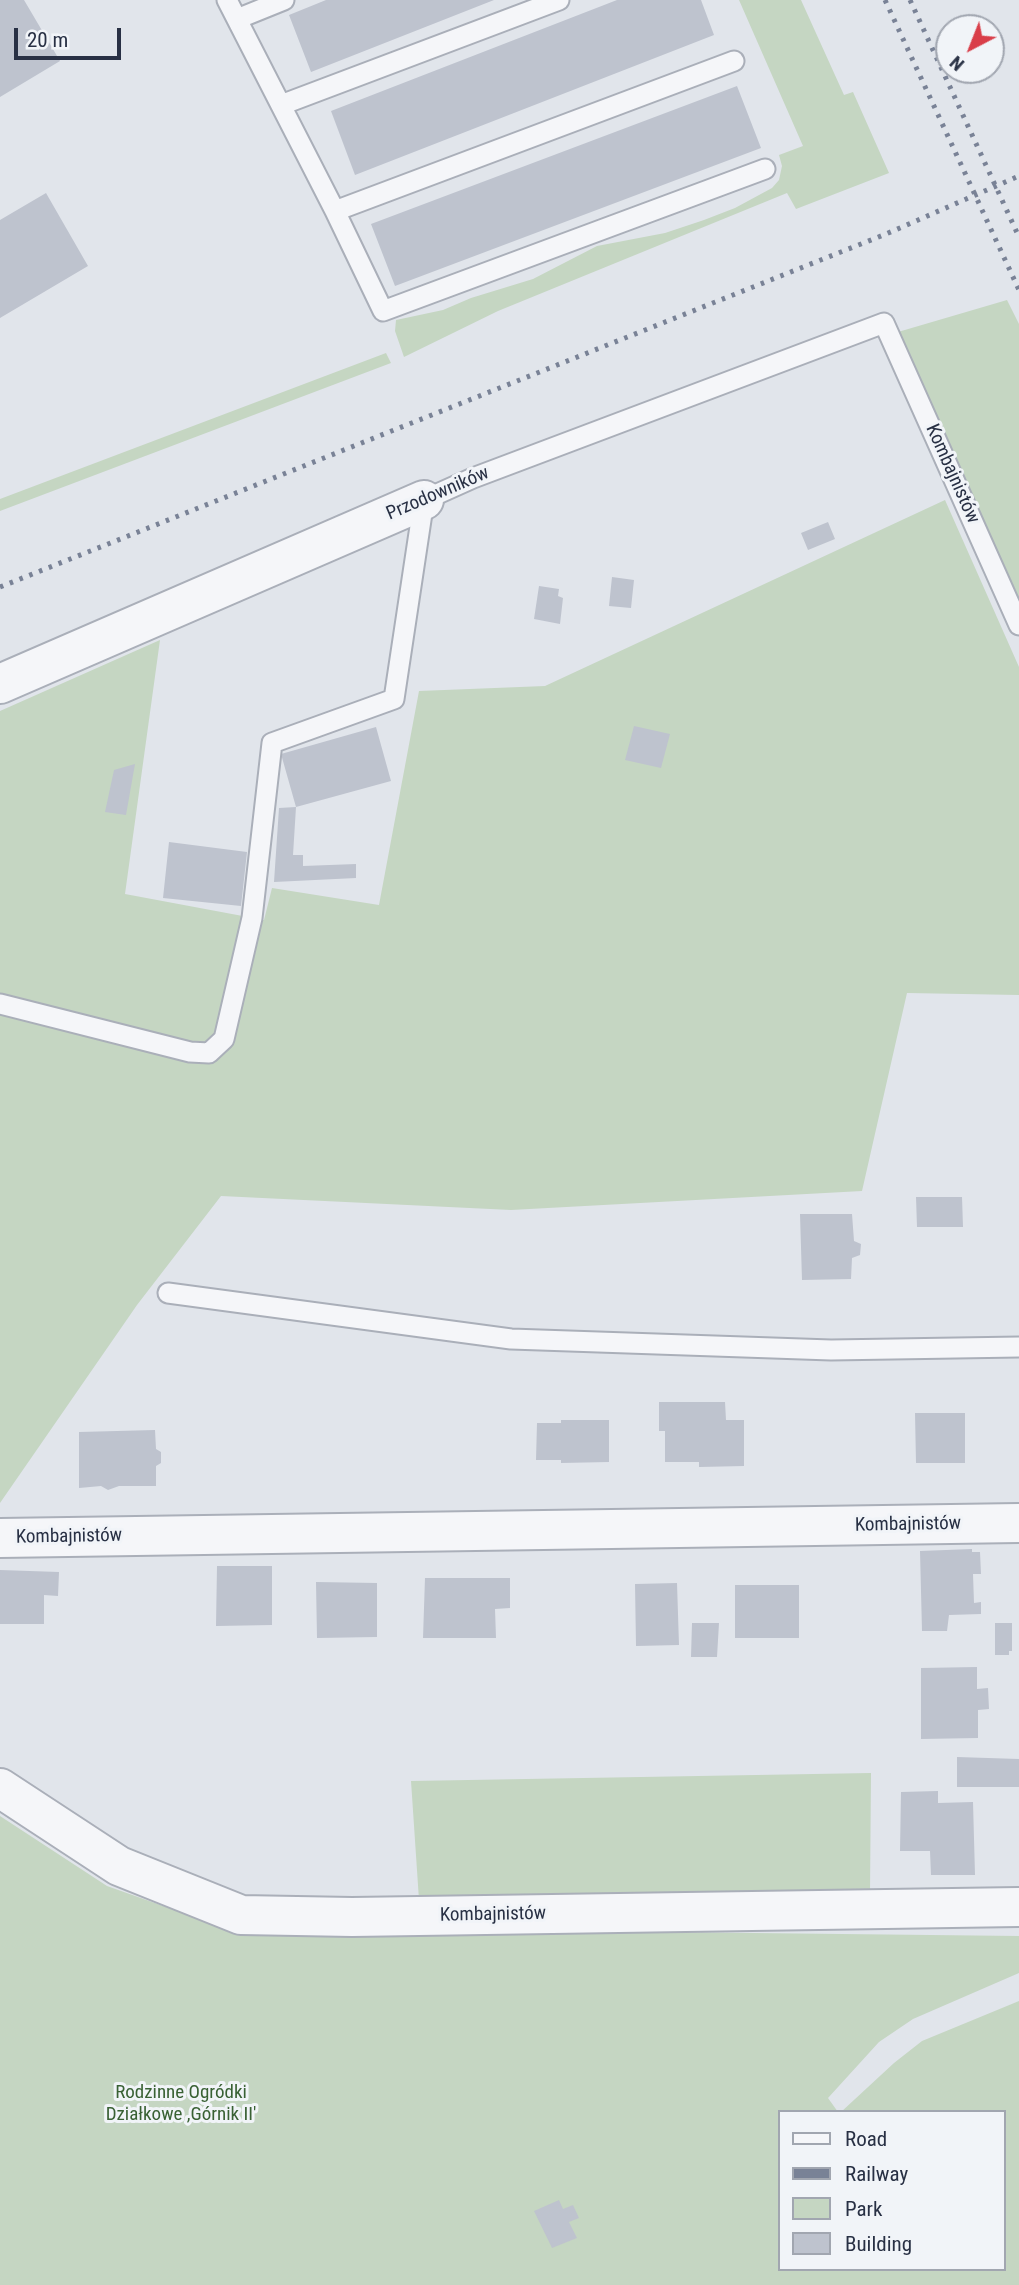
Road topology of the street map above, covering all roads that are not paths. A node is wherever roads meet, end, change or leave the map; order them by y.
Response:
1 (228, 0) edge
2 (284, 0) edge
3 (559, 0) edge
4 (237, 19) junction
5 (734, 61) dead end
6 (281, 105) junction
7 (765, 169) dead end
8 (335, 211) junction
9 (884, 323) joint
10 (424, 500) junction
11 (1019, 625) edge
12 (0, 684) edge
13 (0, 1004) edge
14 (168, 1293) dead end
15 (1019, 1347) edge
16 (1019, 1523) edge
17 (0, 1538) edge
18 (0, 1788) edge
19 (1019, 1907) edge

1 - 4 lane
2 - 4 lane
3 - 6 lane
4 - 6 lane
5 - 8 lane
6 - 8 lane
7 - 8 lane
9 - 10 lane, Przodowników
9 - 11 lane, Kombajnistów
10 - 12 street, Przodowników
10 - 13 lane
14 - 15 lane
16 - 17 street, Kombajnistów
18 - 19 street, Kombajnistów

